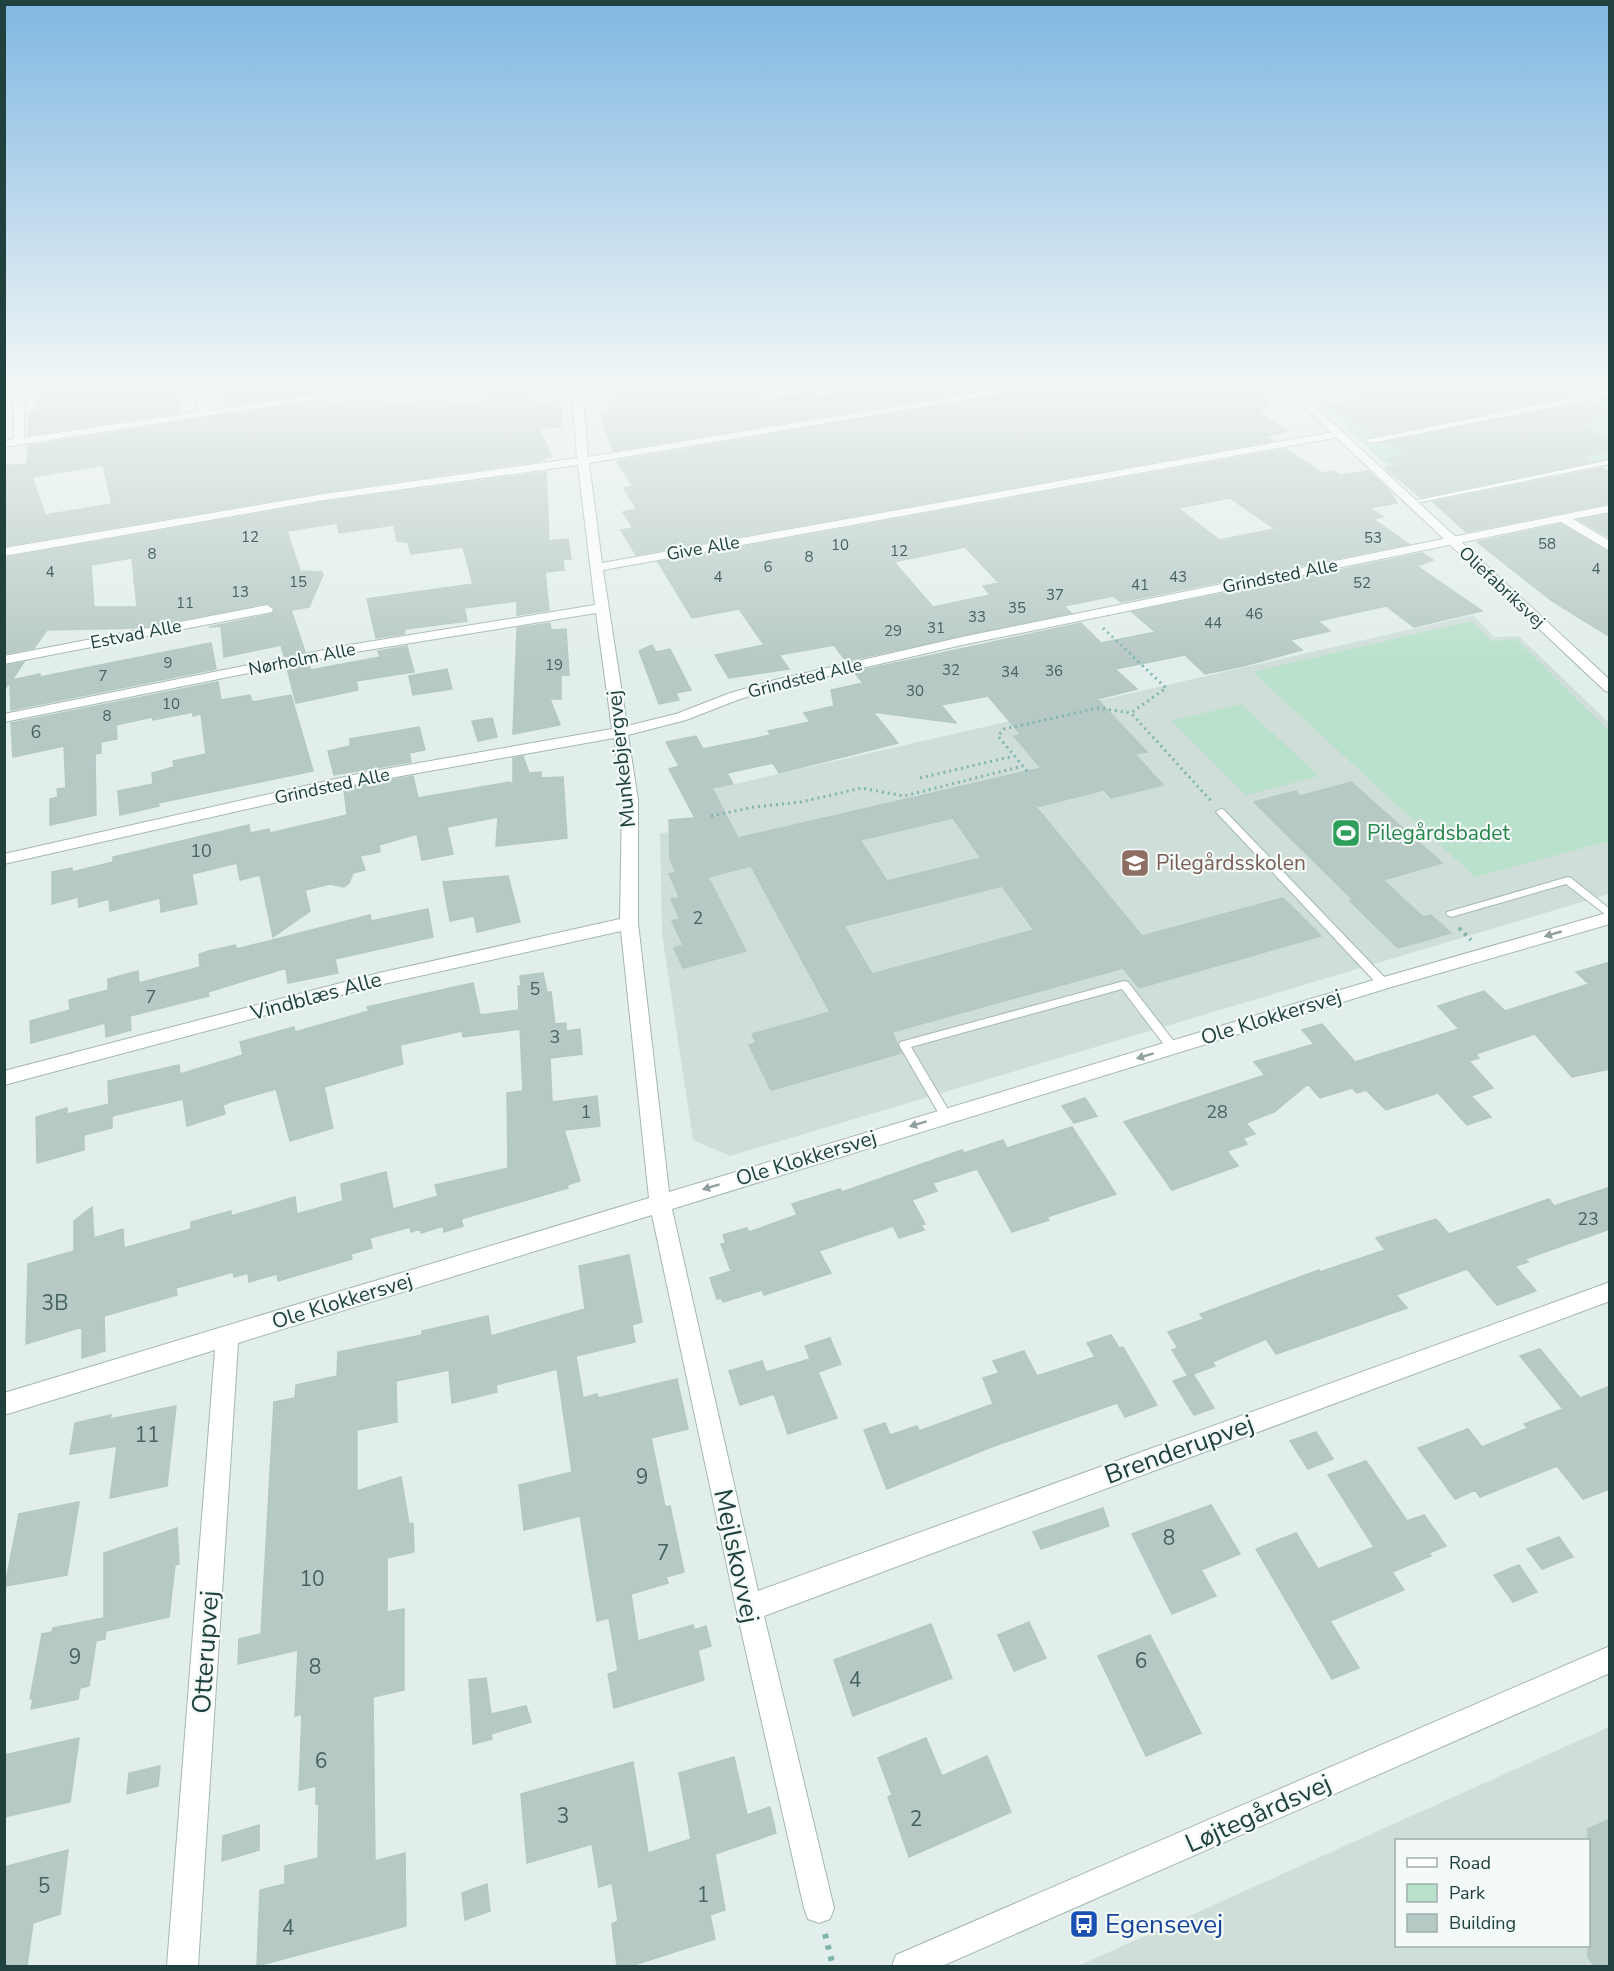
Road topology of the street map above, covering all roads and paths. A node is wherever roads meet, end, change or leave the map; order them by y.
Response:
1 (446, 480) edge
2 (586, 480) edge
3 (1083, 480) edge
4 (1388, 480) edge
5 (1521, 480) edge
6 (1412, 502) junction
7 (1610, 508) edge
8 (1563, 518) junction
9 (1454, 542) junction
10 (1610, 547) edge
11 (4, 552) edge
12 (598, 567) junction
13 (602, 608) junction
14 (267, 609) dead end
15 (1089, 615) junction
16 (4, 660) edge
17 (1610, 688) edge
18 (1131, 713) junction
19 (4, 718) edge
20 (621, 732) junction
21 (1014, 756) junction
22 (1023, 766) junction
23 (1027, 771) dead end
24 (920, 778) dead end
25 (1221, 812) joint
26 (711, 816) dead end
27 (4, 860) edge
28 (1451, 914) joint
29 (1610, 916) edge
30 (629, 923) junction
31 (1486, 954) junction
32 (1383, 983) junction
33 (1172, 1047) junction
34 (4, 1078) edge
35 (946, 1116) junction
36 (660, 1203) junction
37 (1610, 1291) edge
38 (227, 1337) junction
39 (4, 1404) edge
40 (749, 1608) junction
41 (1610, 1659) edge
42 (819, 1908) joint
43 (182, 1966) edge
44 (833, 1966) edge
45 (907, 1966) edge

1 - 11 street
2 - 12 street, Munkebjergvej
3 - 12 street, Give Alle
4 - 6 street, Oliefabriksvej
5 - 6 lane
6 - 9 street, Oliefabriksvej
7 - 8 street, Grindsted Alle
8 - 9 street, Grindsted Alle
8 - 10 street
9 - 15 street, Grindsted Alle
9 - 17 street, Oliefabriksvej
12 - 13 street, Munkebjergvej
13 - 19 street, Nørholm Alle
13 - 20 street, Munkebjergvej
14 - 16 street, Estvad Alle
15 - 18 path
15 - 20 street, Grindsted Alle
18 - 21 path
18 - 25 path
20 - 27 street, Grindsted Alle
20 - 30 street, Munkebjergvej
21 - 22 path
21 - 24 path
22 - 23 path
22 - 26 path
25 - 32 lane
28 - 29 lane
28 - 31 path
29 -> 31 street, Ole Klokkersvej
30 - 34 street, Vindblæs Alle
30 - 36 street, Munkebjergvej
31 - 32 street, Ole Klokkersvej
32 - 33 street, Ole Klokkersvej
33 -> 35 street, Ole Klokkersvej
33 - 35 lane
35 -> 36 street, Ole Klokkersvej
36 - 38 street, Ole Klokkersvej
36 - 40 street, Mejlskovvej
37 - 40 street, Brenderupvej
38 - 39 street, Ole Klokkersvej
38 - 43 street, Otterupvej
40 - 42 street, Mejlskovvej
41 - 45 street, Løjtegårdsvej
42 - 44 path

